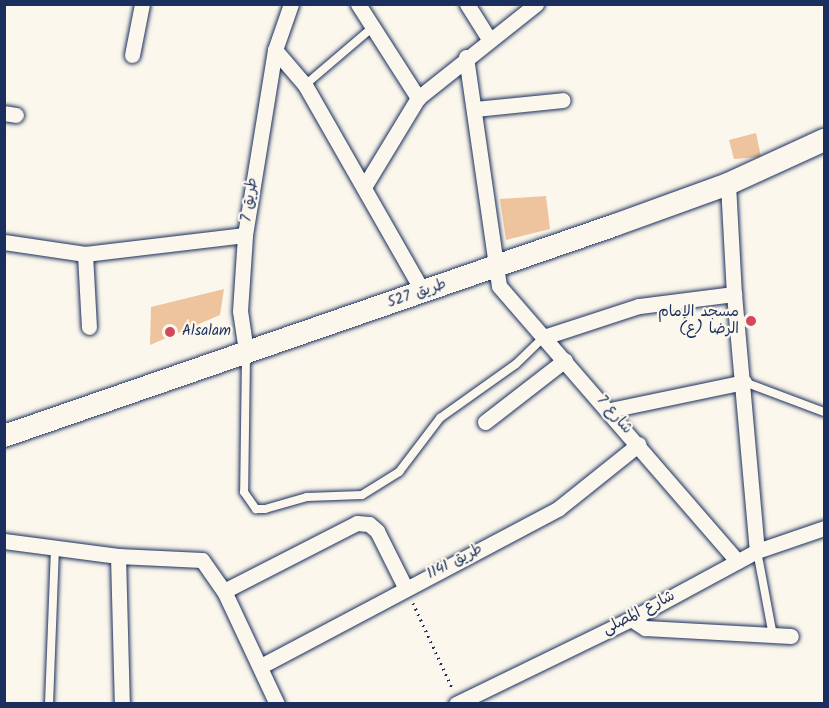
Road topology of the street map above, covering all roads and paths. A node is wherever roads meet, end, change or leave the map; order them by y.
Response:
1 (142, 4) edge
2 (291, 4) edge
3 (358, 4) edge
4 (467, 4) edge
5 (536, 4) edge
6 (373, 27) junction
7 (489, 39) junction
8 (275, 50) junction
9 (132, 55) dead end
10 (466, 57) junction
11 (305, 85) junction
12 (418, 98) junction
13 (563, 100) dead end
14 (475, 109) junction
15 (825, 141) edge
16 (728, 184) junction
17 (364, 187) junction
18 (245, 235) junction
19 (4, 243) edge
20 (85, 254) junction
21 (495, 267) junction
22 (423, 292) junction
23 (734, 294) junction
24 (89, 327) dead end
25 (544, 337) junction
26 (246, 351) junction
27 (565, 360) junction
28 (744, 382) junction
29 (610, 410) junction
30 (825, 412) edge
31 (485, 422) dead end
32 (4, 436) edge
33 (639, 444) junction
34 (825, 528) edge
35 (4, 541) edge
36 (55, 548) junction
37 (758, 551) junction
38 (118, 556) junction
39 (737, 561) junction
40 (405, 587) junction
41 (224, 591) junction
42 (631, 619) junction
43 (773, 636) junction
44 (791, 636) dead end
45 (261, 666) junction
46 (457, 703) edge
47 (49, 704) edge
48 (122, 704) edge
49 (277, 704) edge

1 - 9 street
2 - 8 street, طريق 7
3 - 6 street
4 - 7 street
5 - 7 street
6 - 11 lane
6 - 12 street
7 - 10 street
8 - 11 street
8 - 18 street, طريق 7
10 - 12 street
10 - 14 street, شارع 7
11 - 17 street
12 - 17 street
13 - 14 street
14 - 21 street, شارع 7
15 - 16 street, طريق 527
16 - 21 street, طريق 527
16 - 23 street
17 - 22 street
18 - 20 street
18 - 26 street, طريق 7
19 - 20 street
20 - 24 street
21 - 22 street, طريق 527
21 - 25 street, شارع 7
22 - 26 street, طريق 527
23 - 25 street
23 - 28 street
25 - 26 lane
25 - 27 street, شارع 7
26 - 32 street, طريق 527
27 - 29 street, شارع 7
27 - 31 street
28 - 29 street
28 - 30 lane
28 - 37 street
29 - 33 street, شارع 7
33 - 39 street, شارع 7
33 - 40 street, طريق 1141
34 - 37 street, شارع المصلى
35 - 36 street
36 - 38 street
36 - 47 lane
37 - 39 street, شارع المصلى
37 - 43 lane
38 - 41 street
38 - 48 street
39 - 42 street, شارع المصلى
40 - 41 street
40 - 45 street, طريق 1141
40 - 46 path
41 - 45 street
42 - 43 street
42 - 46 street, شارع المصلى
43 - 44 street
45 - 49 street

